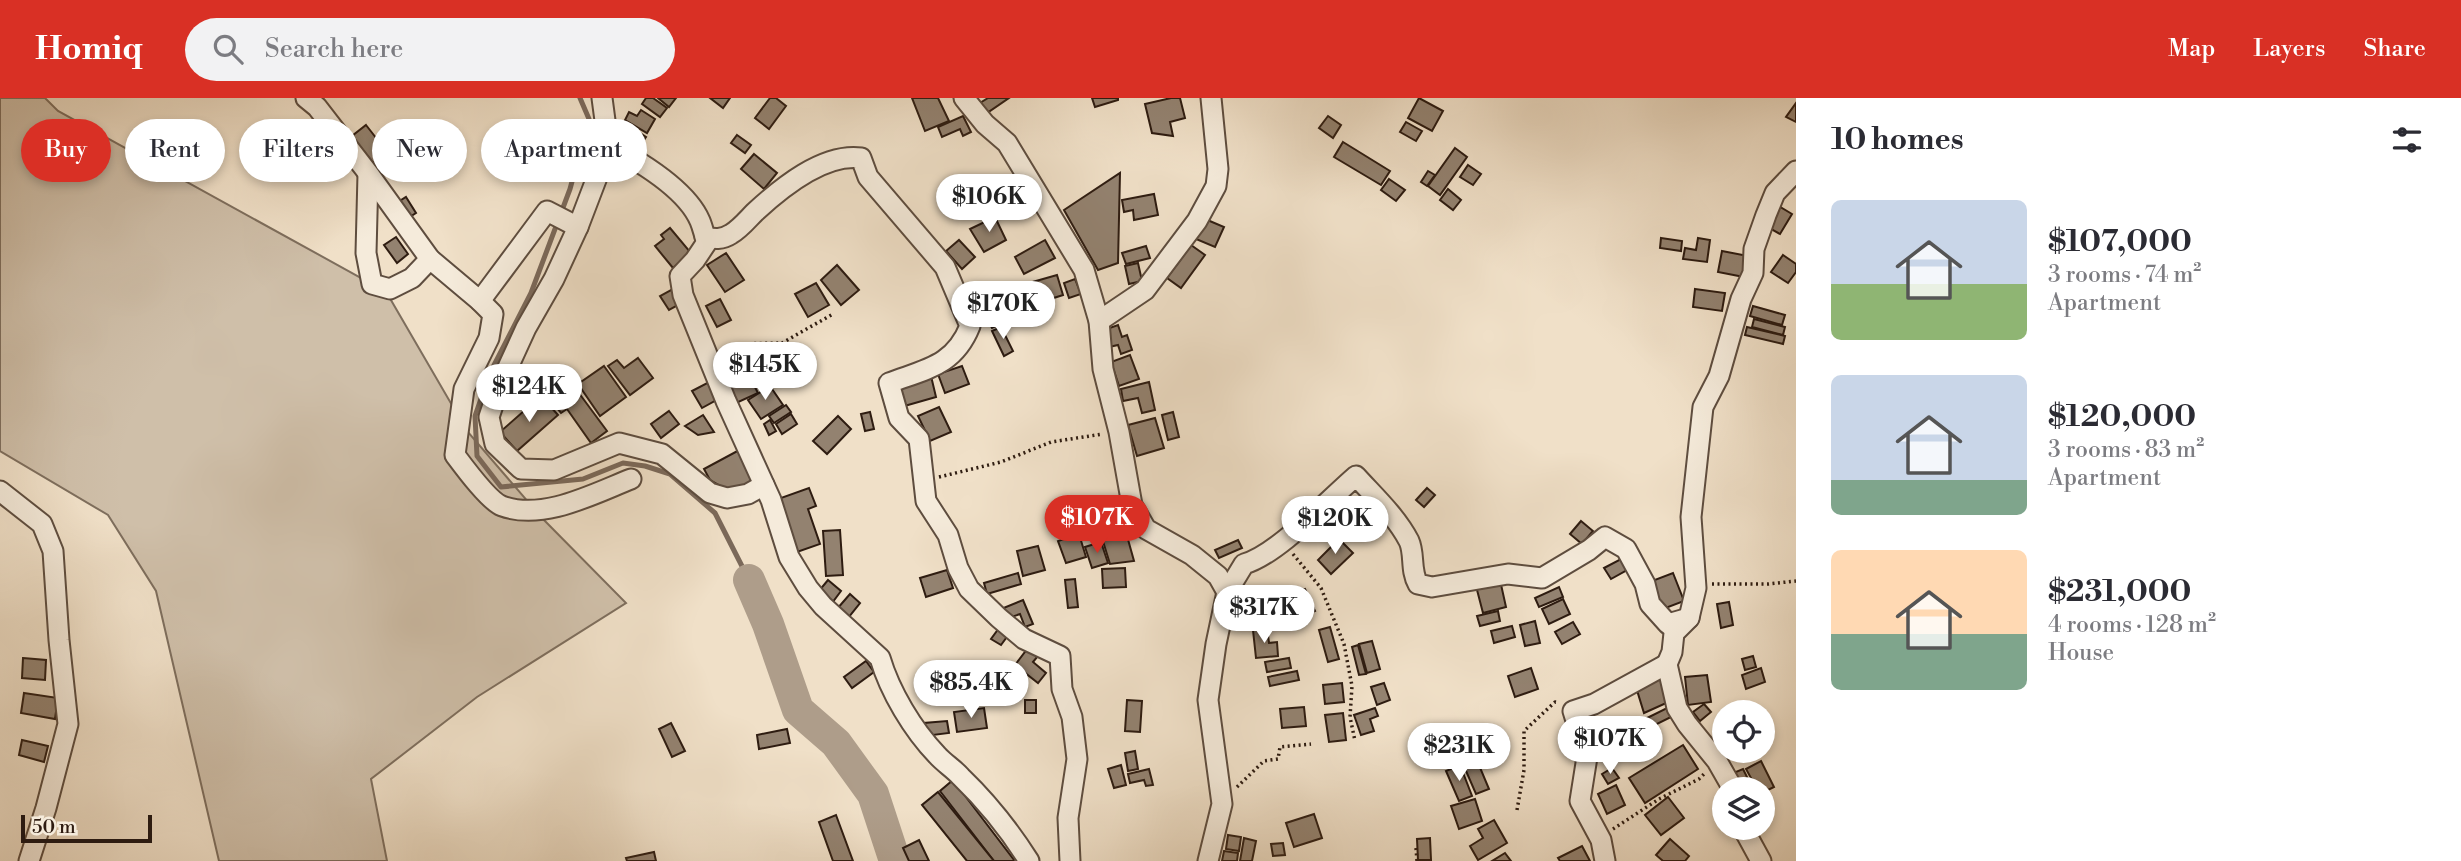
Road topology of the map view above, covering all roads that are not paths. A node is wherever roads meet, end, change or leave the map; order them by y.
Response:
1 (306, 98) edge
2 (602, 98) edge
3 (964, 98) edge
4 (1211, 98) edge
5 (605, 119) edge
6 (647, 166) edge
7 (1796, 171) edge
8 (368, 173) junction
9 (594, 182) edge
10 (578, 227) junction
11 (705, 237) junction
12 (430, 259) junction
13 (480, 301) junction
14 (1099, 321) junction
15 (631, 479) dead end
16 (764, 485) junction
17 (0, 491) edge
18 (1227, 592) junction
19 (1689, 618) junction
20 (1667, 664) junction
21 (1727, 777) edge
22 (1750, 840) edge
23 (29, 861) edge
24 (1029, 861) edge
25 (1070, 861) edge
26 (1208, 861) edge
27 (1605, 861) edge
28 (1761, 861) edge

1 - 8 street
2 - 5 street
3 - 14 street
4 - 14 street
6 - 11 street
7 - 19 street
8 - 12 street
8 - 12 street
9 - 10 street
10 - 13 street
10 - 16 street
11 - 16 street
11 - 25 street
12 - 13 street
13 - 15 street
14 - 18 street
16 - 24 street
17 - 23 street
18 - 19 street
18 - 26 street
19 - 20 street
20 - 21 street
20 - 27 street
22 - 28 street

